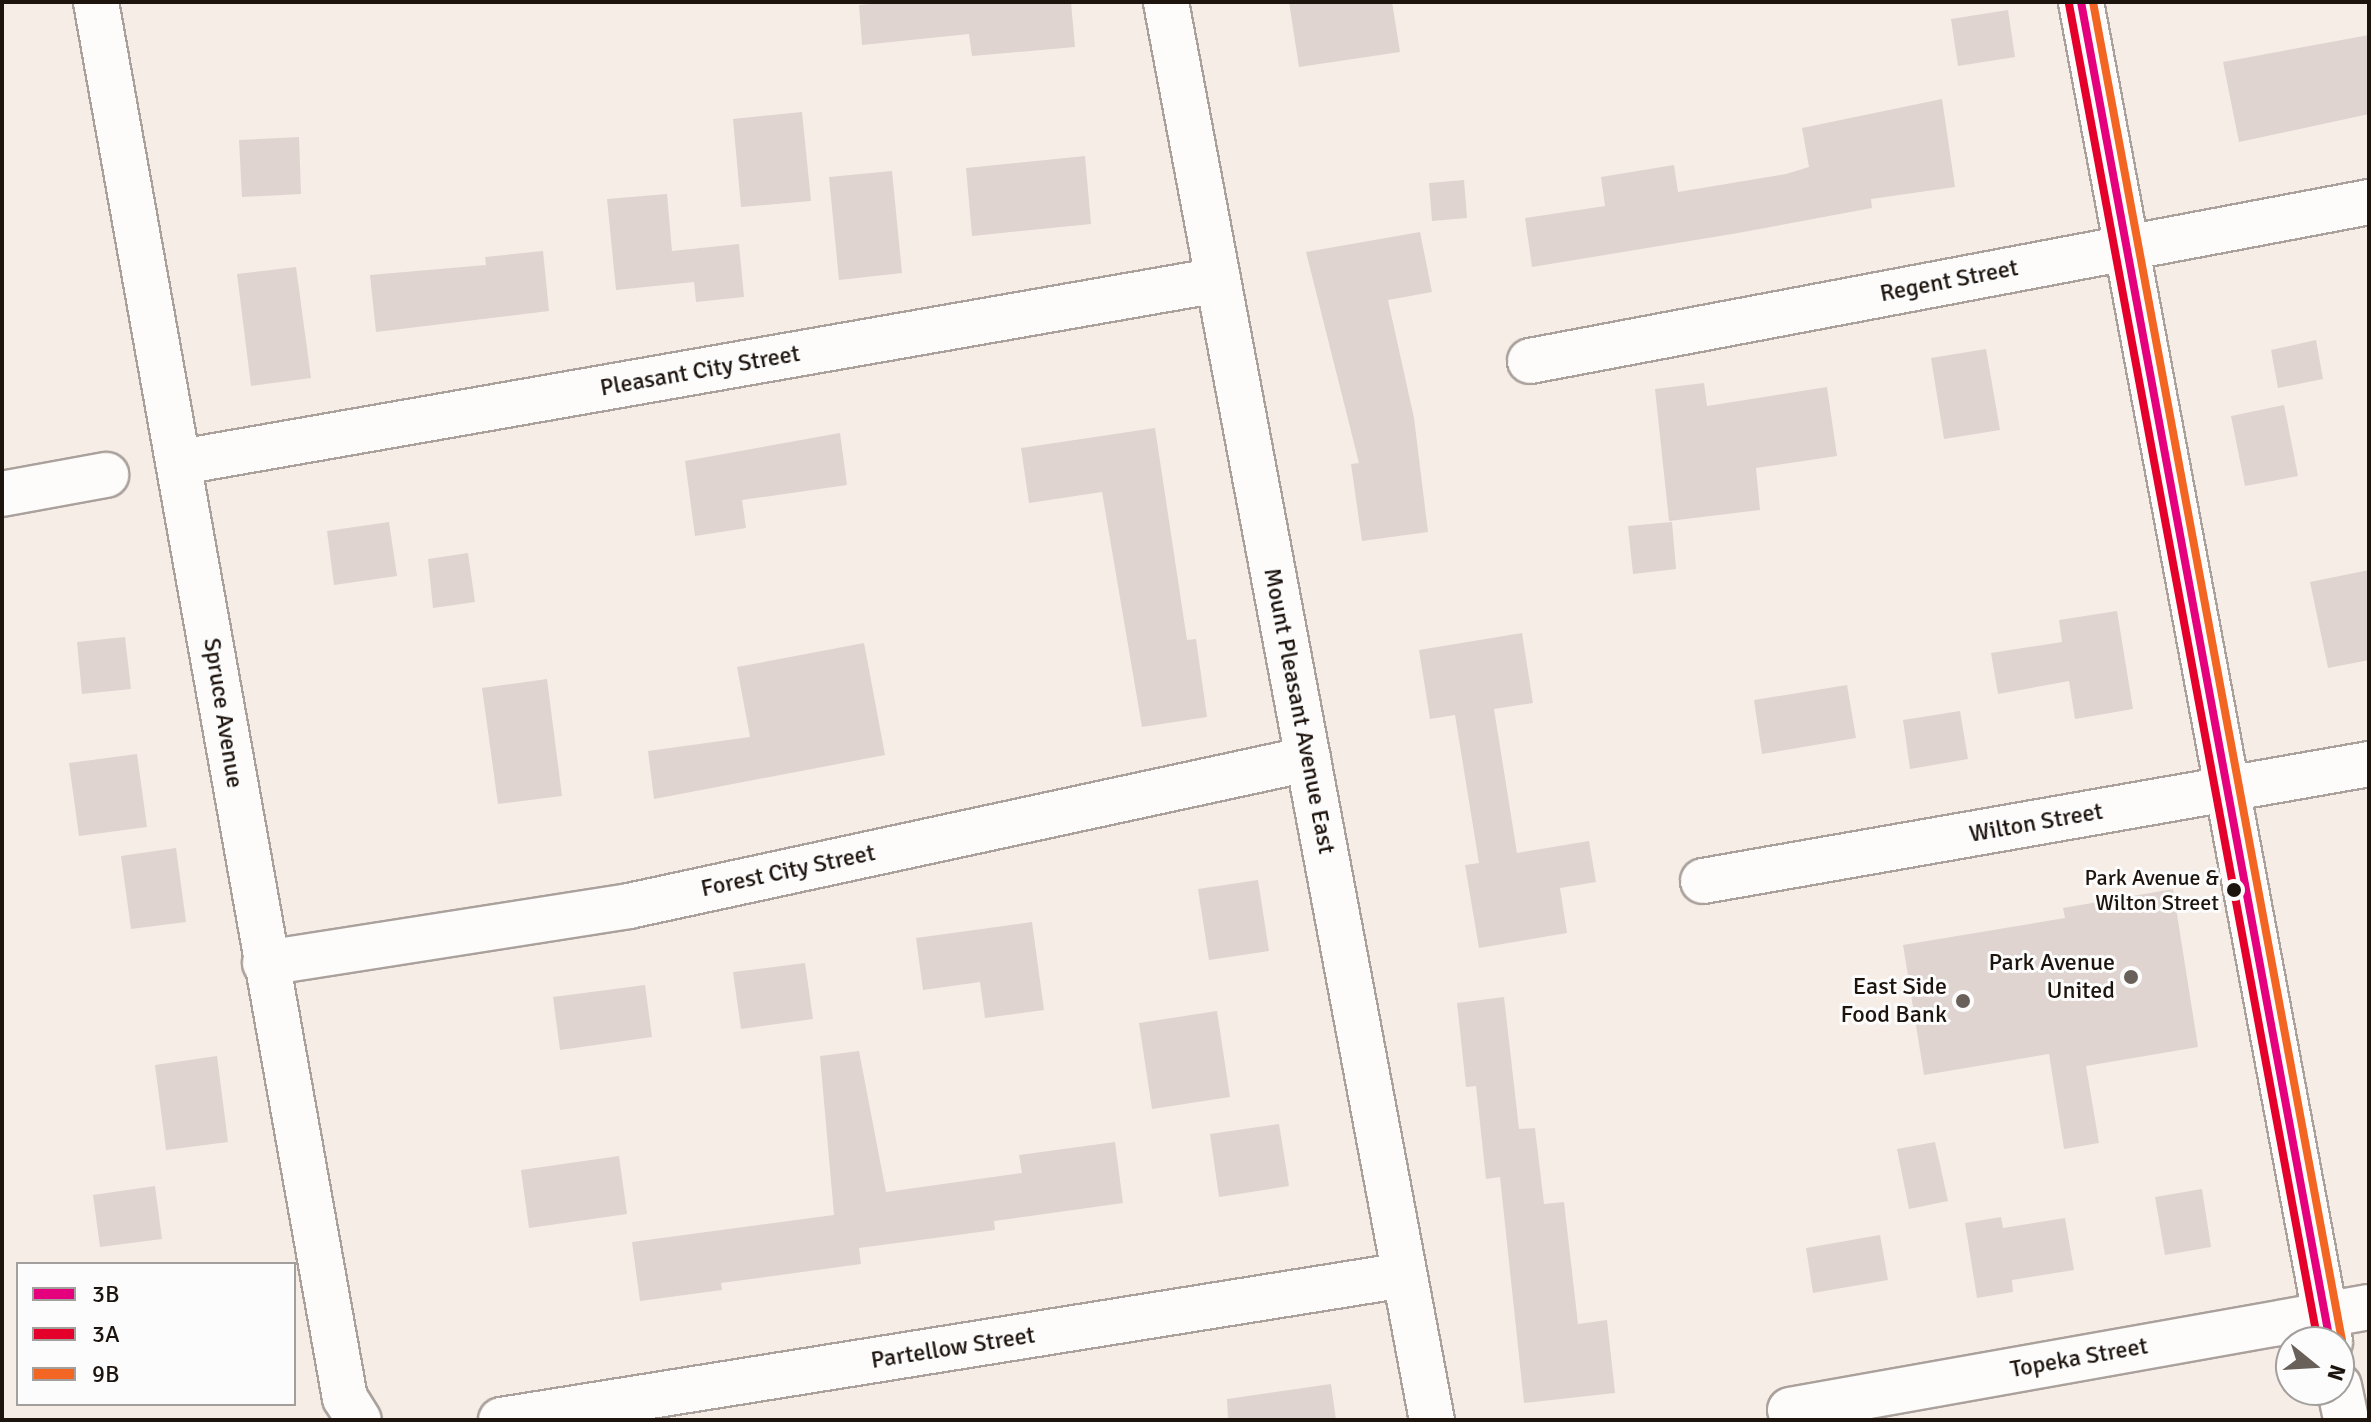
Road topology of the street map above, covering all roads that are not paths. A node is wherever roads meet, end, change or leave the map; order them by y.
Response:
1 (96, 2) edge
2 (1166, 2) edge
3 (2081, 2) edge
4 (2369, 202) edge
5 (2128, 247) junction
6 (1218, 280) junction
7 (1530, 361) dead end
8 (181, 462) junction
9 (106, 475) dead end
10 (2, 494) edge
11 (1308, 759) junction
12 (2369, 764) edge
13 (2224, 791) junction
14 (1703, 881) dead end
15 (265, 963) junction
16 (1404, 1275) junction
17 (2369, 1307) edge
18 (2327, 1326) edge
19 (2331, 1326) edge
20 (2275, 1336) edge
21 (1790, 1410) dead end
22 (359, 1420) edge
23 (501, 1420) edge
24 (1432, 1420) edge

1 - 8 street, Spruce Avenue
2 - 6 street, Mount Pleasant Avenue East
3 - 5 street
4 - 5 street, Regent Street
5 - 7 street, Regent Street
5 - 13 street
6 - 8 street, Pleasant City Street
6 - 11 street, Mount Pleasant Avenue East
8 - 15 street, Spruce Avenue
9 - 10 street
11 - 15 street, Forest City Street
11 - 16 street, Mount Pleasant Avenue East
12 - 13 street, Wilton Street
13 - 14 street, Wilton Street
13 - 18 street
15 - 22 street, Spruce Avenue
16 - 23 street, Partellow Street
16 - 24 street, Mount Pleasant Avenue East
17 - 19 street, Topeka Street
20 - 21 street, Topeka Street

